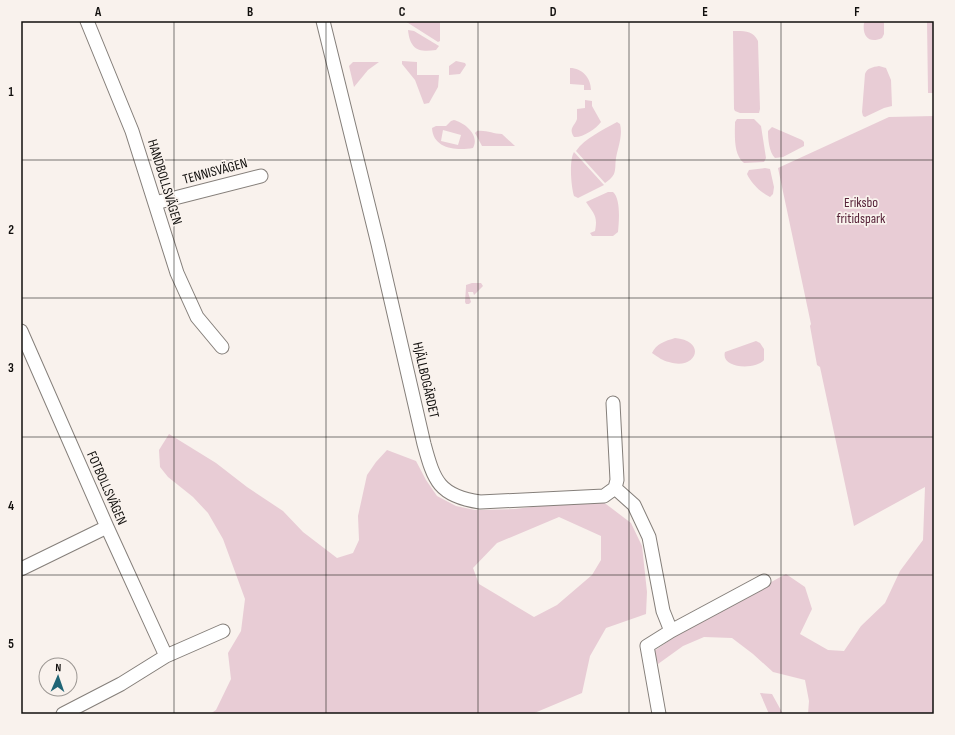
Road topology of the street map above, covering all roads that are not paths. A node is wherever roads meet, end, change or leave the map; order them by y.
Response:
1 (87, 21) edge
2 (323, 21) edge
3 (261, 176) dead end
4 (155, 203) junction
5 (21, 331) edge
6 (222, 347) dead end
7 (613, 403) dead end
8 (615, 488) junction
9 (107, 527) junction
10 (21, 569) edge
11 (764, 581) dead end
12 (223, 631) dead end
13 (671, 631) junction
14 (166, 656) junction
15 (63, 714) edge
16 (659, 714) edge

1 - 4 street, HANDBOLLSVÄGEN
2 - 8 street, HJÄLLBOGÄRDET
3 - 4 street, TENNISVÄGEN
4 - 6 street, HANDBOLLSVÄGEN
5 - 9 street, FOTBOLLSVÄGEN
7 - 8 street
8 - 13 street
9 - 10 street
9 - 14 street, FOTBOLLSVÄGEN
11 - 13 street
12 - 14 street
13 - 16 street
14 - 15 street

